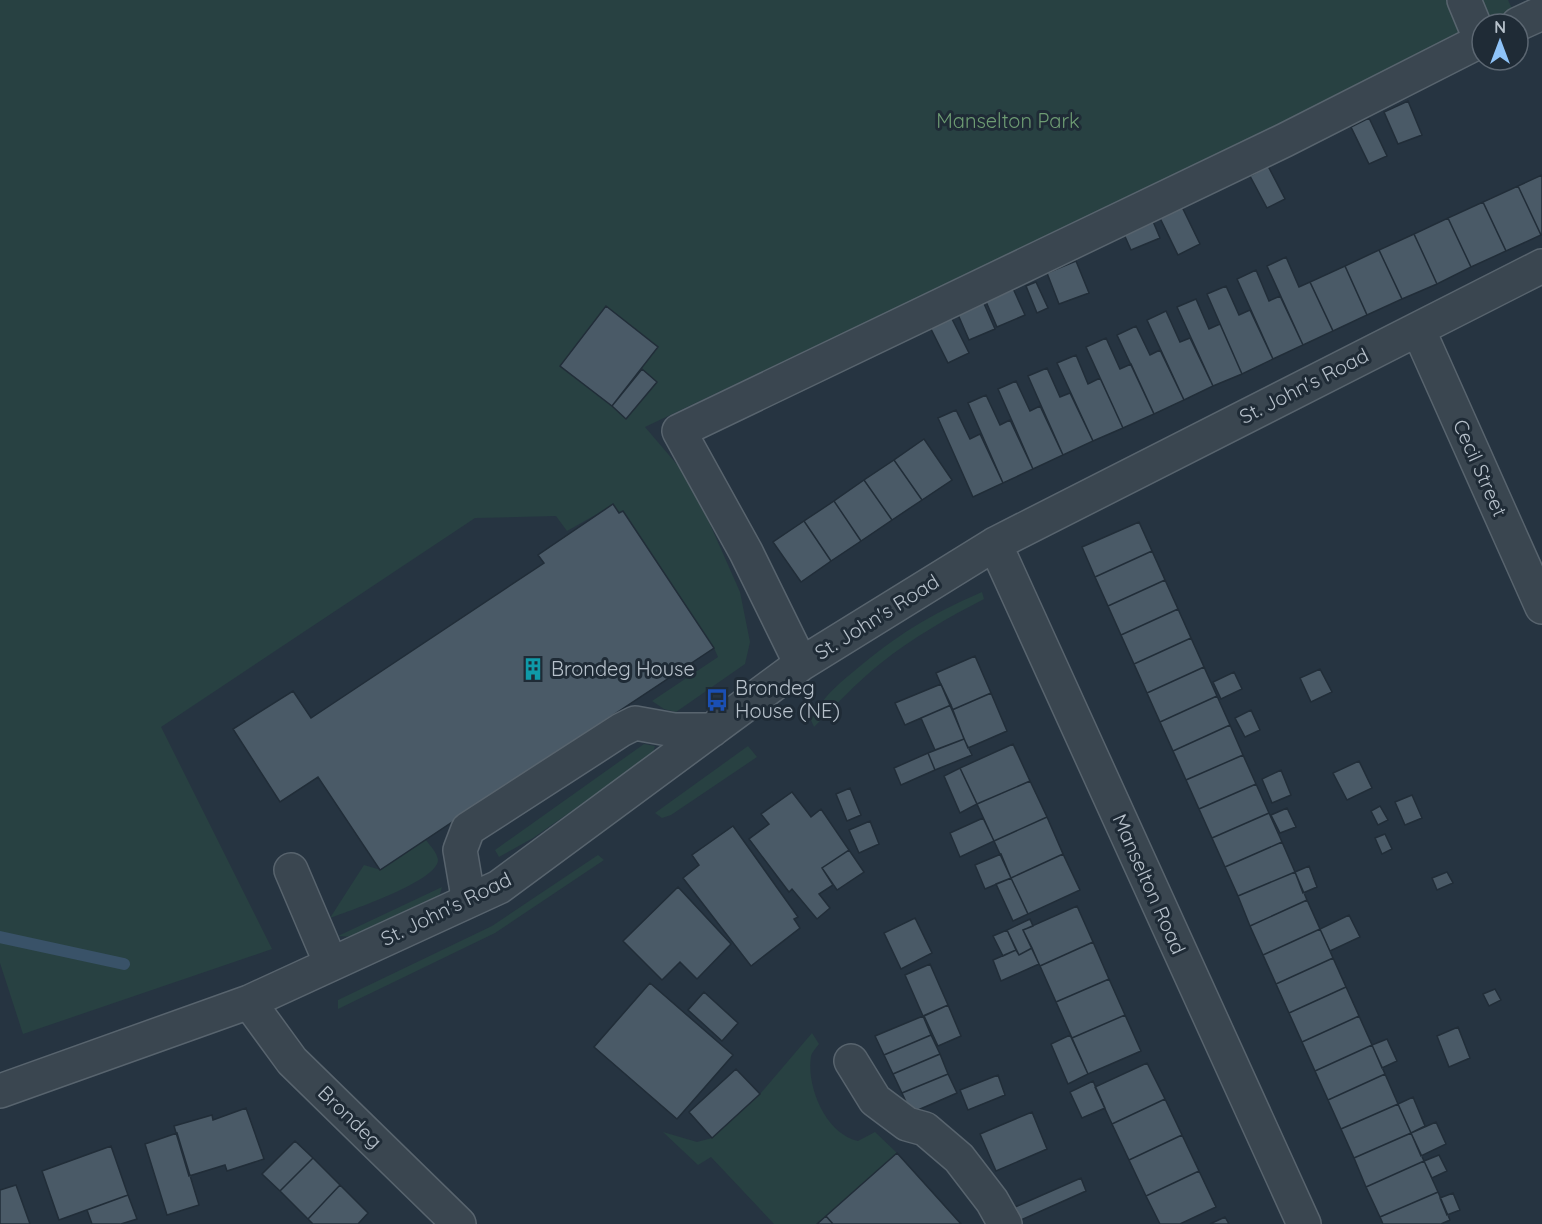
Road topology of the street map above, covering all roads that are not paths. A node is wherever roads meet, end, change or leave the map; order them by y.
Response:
1 (1464, 0) edge
2 (1470, 14) edge
3 (1470, 47) edge
4 (1542, 266) edge
5 (1418, 328) junction
6 (994, 544) junction
7 (1542, 607) edge
8 (801, 664) junction
9 (712, 730) junction
10 (291, 870) dead end
11 (464, 903) junction
12 (331, 964) junction
13 (249, 1002) junction
14 (851, 1061) dead end
15 (0, 1091) edge
16 (459, 1224) edge
17 (1005, 1224) edge
18 (1304, 1224) edge

1 - 2 street
3 - 8 street
4 - 5 street, St. John's Road
5 - 6 street, St. John's Road
5 - 7 street, Cecil Street
6 - 8 street, St. John's Road
6 - 18 street, Manselton Road
8 - 9 street, St. John's Road
9 - 11 street, St. John's Road
9 - 11 street
10 - 12 street
11 - 12 street, St. John's Road
12 - 13 street, St. John's Road
13 - 15 street, St. John's Road
13 - 16 street, Brondeg
14 - 17 street

